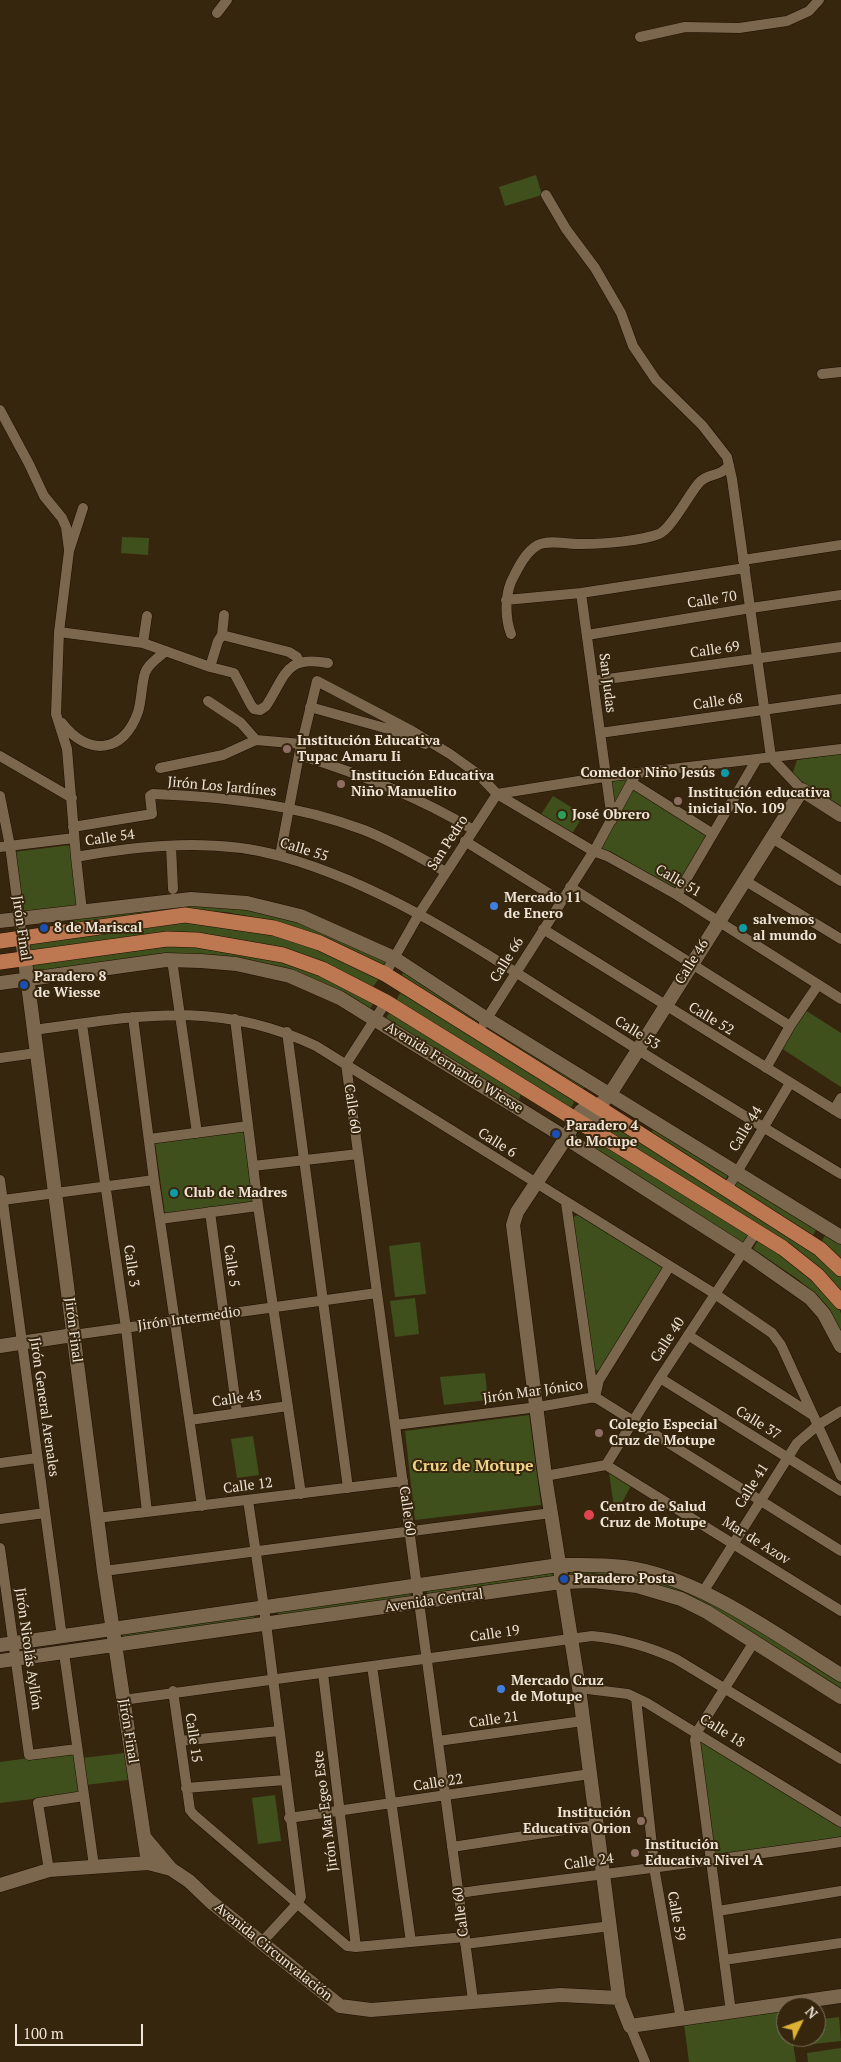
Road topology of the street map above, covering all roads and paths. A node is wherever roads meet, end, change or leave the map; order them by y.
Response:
1 (227, 0) edge
2 (819, 0) edge
3 (216, 13) dead end
4 (640, 36) dead end
5 (546, 195) dead end
6 (841, 372) edge
7 (822, 374) dead end
8 (0, 410) edge
9 (729, 465) junction
10 (84, 508) dead end
11 (841, 545) edge
12 (69, 551) junction
13 (744, 564) junction
14 (581, 593) junction
15 (841, 596) edge
16 (506, 600) junction
17 (751, 608) junction
18 (224, 615) dead end
19 (147, 616) dead end
20 (59, 632) junction
21 (511, 634) dead end
22 (588, 635) junction
23 (222, 636) junction
24 (143, 643) junction
25 (841, 647) edge
26 (166, 651) junction
27 (758, 658) junction
28 (299, 662) junction
29 (328, 663) dead end
30 (210, 667) junction
31 (593, 681) junction
32 (841, 699) edge
33 (208, 701) dead end
34 (310, 707) junction
35 (766, 710) junction
36 (56, 714) junction
37 (600, 732) junction
38 (256, 740) junction
39 (302, 744) junction
40 (841, 750) edge
41 (450, 754) junction
42 (299, 755) junction
43 (0, 756) edge
44 (771, 757) junction
45 (757, 759) junction
46 (160, 768) dead end
47 (604, 777) junction
48 (634, 779) junction
49 (802, 790) junction
50 (497, 794) junction
51 (0, 796) edge
52 (72, 798) junction
53 (289, 808) junction
54 (841, 815) edge
55 (612, 820) junction
56 (73, 827) junction
57 (472, 830) junction
58 (714, 834) junction
59 (74, 838) junction
60 (772, 838) junction
61 (465, 841) junction
62 (171, 846) junction
63 (5, 847) edge
64 (593, 851) junction
65 (280, 856) junction
66 (76, 857) junction
67 (446, 872) junction
68 (744, 880) junction
69 (841, 881) edge
70 (570, 887) junction
71 (173, 889) dead end
72 (677, 896) junction
73 (561, 901) junction
74 (82, 911) junction
75 (419, 914) junction
76 (19, 918) junction
77 (0, 921) edge
78 (718, 921) junction
79 (543, 929) junction
80 (22, 938) junction
81 (841, 938) edge
82 (0, 941) edge
83 (25, 958) junction
84 (394, 958) junction
85 (172, 960) junction
86 (0, 962) edge
87 (691, 964) junction
88 (515, 972) junction
89 (385, 974) junction
90 (27, 980) junction
91 (0, 983) edge
92 (818, 985) junction
93 (841, 999) edge
94 (386, 1002) junction
95 (665, 1007) junction
96 (181, 1014) junction
97 (133, 1017) junction
98 (235, 1019) junction
99 (376, 1019) junction
100 (487, 1019) junction
101 (82, 1024) junction
102 (790, 1026) junction
103 (34, 1030) junction
104 (287, 1032) junction
105 (477, 1032) junction
106 (638, 1050) junction
107 (36, 1053) junction
108 (0, 1058) edge
109 (346, 1064) junction
110 (766, 1068) junction
111 (790, 1083) junction
112 (610, 1094) junction
113 (841, 1098) edge
114 (598, 1107) junction
115 (837, 1112) edge
116 (577, 1122) junction
117 (248, 1126) junction
118 (763, 1128) junction
119 (197, 1133) junction
120 (566, 1138) junction
121 (149, 1139) junction
122 (358, 1154) junction
123 (303, 1160) junction
124 (253, 1166) junction
125 (737, 1172) junction
126 (841, 1174) edge
127 (0, 1180) edge
128 (154, 1180) junction
129 (535, 1182) junction
130 (106, 1187) junction
131 (727, 1189) junction
132 (55, 1194) junction
133 (3, 1200) junction
134 (566, 1203) junction
135 (258, 1206) junction
136 (210, 1212) junction
137 (160, 1219) junction
138 (3, 1224) edge
139 (756, 1232) junction
140 (841, 1237) edge
141 (743, 1251) junction
142 (669, 1267) junction
143 (841, 1269) edge
144 (377, 1293) junction
145 (715, 1294) junction
146 (322, 1299) junction
147 (841, 1302) edge
148 (274, 1306) junction
149 (224, 1314) junction
150 (176, 1321) junction
151 (126, 1328) junction
152 (73, 1335) junction
153 (688, 1335) junction
154 (22, 1343) junction
155 (0, 1346) edge
156 (841, 1346) edge
157 (660, 1378) junction
158 (595, 1397) junction
159 (288, 1406) junction
160 (538, 1407) junction
161 (841, 1411) edge
162 (237, 1413) junction
163 (812, 1414) junction
164 (190, 1420) junction
165 (634, 1420) junction
166 (395, 1425) junction
167 (818, 1425) junction
168 (37, 1458) junction
169 (786, 1458) junction
170 (0, 1463) edge
171 (606, 1465) junction
172 (546, 1476) junction
173 (841, 1476) edge
174 (403, 1481) junction
175 (348, 1488) junction
176 (841, 1492) edge
177 (301, 1494) junction
178 (248, 1500) junction
179 (760, 1500) junction
180 (202, 1506) junction
181 (147, 1512) junction
182 (45, 1513) junction
183 (551, 1513) junction
184 (97, 1518) junction
185 (0, 1519) edge
186 (410, 1532) junction
187 (733, 1542) junction
188 (0, 1548) edge
189 (841, 1551) edge
190 (256, 1552) junction
191 (559, 1565) junction
192 (104, 1571) junction
193 (561, 1582) junction
194 (417, 1586) junction
195 (703, 1592) junction
196 (419, 1603) junction
197 (264, 1608) junction
198 (841, 1611) edge
199 (266, 1624) junction
200 (112, 1630) junction
201 (62, 1637) junction
202 (570, 1638) junction
203 (754, 1642) junction
204 (14, 1643) junction
205 (0, 1645) edge
206 (115, 1646) junction
207 (64, 1653) junction
208 (427, 1658) junction
209 (16, 1659) junction
210 (0, 1661) edge
211 (372, 1666) junction
212 (323, 1673) junction
213 (841, 1675) edge
214 (273, 1679) junction
215 (579, 1688) junction
216 (725, 1688) junction
217 (173, 1692) junction
218 (841, 1697) edge
219 (636, 1698) junction
220 (123, 1700) junction
221 (583, 1721) junction
222 (279, 1731) junction
223 (697, 1732) junction
224 (438, 1741) junction
225 (180, 1742) junction
226 (77, 1749) junction
227 (841, 1760) edge
228 (590, 1774) junction
229 (285, 1780) junction
230 (186, 1788) junction
231 (445, 1795) junction
232 (84, 1796) junction
233 (392, 1804) junction
234 (341, 1812) junction
235 (289, 1818) junction
236 (841, 1822) edge
237 (596, 1825) junction
238 (144, 1836) junction
239 (841, 1842) edge
240 (452, 1847) junction
241 (711, 1862) junction
242 (148, 1863) junction
243 (94, 1866) junction
244 (655, 1866) junction
245 (172, 1869) junction
246 (49, 1870) junction
247 (604, 1874) junction
248 (0, 1885) edge
249 (841, 1891) edge
250 (459, 1893) junction
251 (297, 1904) junction
252 (718, 1911) junction
253 (611, 1926) junction
254 (465, 1941) junction
255 (262, 1942) junction
256 (411, 1942) junction
257 (841, 1943) edge
258 (356, 1947) junction
259 (724, 1960) junction
260 (841, 1996) edge
261 (619, 1998) junction
262 (473, 2000) junction
263 (731, 2012) junction
264 (681, 2019) junction
265 (630, 2026) junction
266 (645, 2062) edge

1 - 3 street
2 - 4 street
5 - 9 street
6 - 7 street
8 - 12 street
9 - 13 street
9 - 16 street
10 - 12 street
11 - 13 street
12 - 20 street
13 - 14 street
13 - 17 street
14 - 16 street
14 - 22 street, San Judas
15 - 17 street, Calle 70
16 - 21 street
17 - 22 street, Calle 70
17 - 27 street
18 - 23 street
19 - 24 street
20 - 24 street
20 - 36 street
22 - 31 street, San Judas
23 - 28 street
23 - 30 street
24 - 26 street
25 - 27 street, Calle 69
26 - 30 street
26 - 36 street
27 - 31 street, Calle 69
27 - 35 street
28 - 29 street
28 - 30 street
31 - 37 street, San Judas
32 - 35 street, Calle 68
33 - 38 street
34 - 39 street
34 - 41 street
34 - 41 street
35 - 37 street, Calle 68
35 - 44 street
36 - 52 street
37 - 47 street, San Judas
38 - 39 street
38 - 46 street
39 - 42 street
40 - 44 street
41 - 50 street, Calle 51
42 - 53 street
42 - 57 street
43 - 52 street
44 - 45 street
44 - 49 street
45 - 48 street
45 - 58 street
47 - 48 street
47 - 50 street
47 - 55 street, San Judas
48 - 55 street, Calle 66
48 - 58 street
49 - 54 main road
49 - 60 main road, Calle 46
50 - 57 street, San Pedro
50 - 64 street, Calle 51
51 - 63 street, Jirón Final
52 - 56 street
53 - 56 street, Jirón Los Jardínes
53 - 65 street
53 - 67 street, Jirón Los Jardínes
55 - 64 street, Calle 66
56 - 59 street
57 - 61 street, San Pedro
58 - 72 street
59 - 63 street
59 - 66 street
60 - 68 main road, Calle 46
60 - 69 street
61 - 67 street, San Pedro
61 - 73 street
62 - 65 street, Calle 55
62 - 66 street, Calle 54
62 - 71 street
63 - 76 street, Jirón Final
64 - 70 street, Calle 66
64 - 72 street, Calle 51
65 - 75 street, Calle 55
66 - 74 street, Calle 54
67 - 75 street, San Pedro
68 - 78 main road, Calle 46
68 - 81 street
70 - 73 street, Calle 66
70 - 87 street
72 - 78 street, Calle 51
73 - 79 street, Calle 66
74 - 76 main road
74 - 84 main road
75 - 84 street, San Pedro
75 - 88 street, Calle 53
76 - 77 main road
76 - 80 street, Jirón Final
78 - 87 main road, Calle 46
78 - 92 street, Calle 51
79 - 88 street, Calle 66
79 - 95 street, Calle 52
80 - 82 main road
80 - 83 main road, Jirón Final
80 - 89 main road
83 - 86 main road, Avenida Fernando Wiesse
83 - 90 main road, Jirón Final
83 - 94 main road, Avenida Fernando Wiesse
84 - 89 street, San Pedro
84 - 100 main road
85 - 90 main road, Avenida Fernando Wiesse
85 - 96 street
85 - 99 main road, Avenida Fernando Wiesse
87 - 95 main road, Calle 46
87 - 102 street
88 - 100 street, Calle 66
88 - 106 street, Calle 53
89 - 105 main road
90 - 91 main road, Avenida Fernando Wiesse
90 - 103 main road, Jirón Final
92 - 93 street, Calle 51
92 - 102 street
94 - 99 street, Calle 60
94 - 116 main road, Avenida Fernando Wiesse
95 - 106 main road, Calle 46
95 - 110 street, Calle 52
96 - 97 street, Calle 6
96 - 98 street, Calle 6
96 - 119 street
97 - 101 street, Calle 6
97 - 121 street
98 - 104 street, Calle 6
98 - 117 street
99 - 109 street, Calle 60
99 - 120 main road, Avenida Fernando Wiesse
100 - 105 street, Calle 66
100 - 112 main road
101 - 103 street, Calle 6
101 - 130 street, Calle 3
102 - 110 street
103 - 107 main road, Jirón Final
104 - 109 street, Calle 6
104 - 123 street
105 - 114 main road
106 - 112 main road, Calle 46
106 - 118 street, Calle 53
107 - 108 street
107 - 132 main road, Jirón Final
109 - 122 street, Calle 60
109 - 129 street, Calle 6
110 - 111 street, Calle 52
111 - 115 street, Calle 52
111 - 118 street, Calle 44
112 - 114 main road, Calle 46
112 - 125 main road
113 - 115 street
114 - 116 main road, Calle 46
114 - 131 main road
116 - 120 main road
116 - 139 main road, Avenida Fernando Wiesse
117 - 119 street
117 - 124 street
118 - 125 street, Calle 44
118 - 126 street, Calle 53
119 - 121 street
120 - 129 main road
120 - 141 main road, Avenida Fernando Wiesse
121 - 128 street
122 - 123 street
122 - 144 street, Calle 60
123 - 124 street
123 - 146 street
124 - 135 street
125 - 131 street, Calle 44
125 - 140 main road
127 - 133 street, Jirón General Arenales
128 - 130 street
128 - 137 street
129 - 134 street, Calle 6
129 - 160 main road
130 - 132 street
130 - 151 street, Calle 3
131 - 143 main road
132 - 133 street
132 - 152 main road, Jirón Final
133 - 138 street, Jirón General Arenales
134 - 142 street, Calle 6
134 - 158 street
135 - 136 street
135 - 148 street
136 - 137 street
136 - 149 street, Calle 5
137 - 150 street
138 - 154 street, Jirón General Arenales
139 - 141 street, Calle 40
139 - 147 main road, Avenida Fernando Wiesse
141 - 145 street, Calle 40
141 - 156 main road, Avenida Fernando Wiesse
142 - 145 street, Calle 6
142 - 158 street
144 - 146 street, Jirón Intermedio
144 - 166 street, Calle 60
145 - 153 street, Calle 40
145 - 163 street, Calle 6
146 - 148 street, Jirón Intermedio
146 - 175 street
148 - 149 street, Jirón Intermedio
148 - 159 street
149 - 150 street, Jirón Intermedio
149 - 162 street, Calle 5
150 - 151 street, Jirón Intermedio
150 - 164 street
151 - 152 street, Jirón Intermedio
151 - 181 street, Calle 3
152 - 154 main road, Jirón Intermedio
152 - 184 main road, Jirón Final
153 - 157 street, Calle 40
153 - 163 street
154 - 155 main road, Jirón Intermedio
154 - 168 street, Jirón General Arenales
157 - 165 street, Calle 40
157 - 169 street, Calle 37
158 - 160 street, Jirón Mar Jónico
158 - 165 street, Jirón Mar Jónico
159 - 162 street, Calle 43
159 - 177 street
160 - 166 street, Jirón Mar Jónico
160 - 172 main road
161 - 167 street, Calle 41
162 - 164 street, Calle 43
163 - 167 street, Calle 6
164 - 180 street
165 - 171 street, Calle 40
165 - 179 street, Jirón Mar Jónico
166 - 174 street, Calle 60
167 - 169 street, Calle 41
167 - 173 street, Calle 6
168 - 170 street
168 - 182 street, Jirón General Arenales
169 - 176 street, Calle 37
169 - 179 street, Calle 41
171 - 172 street
171 - 187 street, Mar de Azov
172 - 183 main road
174 - 175 street, Calle 12
174 - 186 street, Calle 60
175 - 177 street, Calle 12
177 - 178 street, Calle 12
178 - 180 street, Calle 12
178 - 190 street
179 - 187 street, Calle 41
179 - 189 street, Jirón Mar Jónico
180 - 181 street, Calle 12
181 - 184 street, Calle 12
182 - 185 street
182 - 201 street, Jirón General Arenales
183 - 186 street
183 - 191 main road
184 - 192 main road, Jirón Final
186 - 190 street
186 - 194 street, Calle 60
187 - 195 street, Calle 41
187 - 198 street, Mar de Azov
188 - 204 street, Jirón Nicolás Ayllón
190 - 192 street
190 - 197 street
191 - 193 main road
191 - 194 main road, Avenida Central
191 - 195 main road, Avenida Central
192 - 200 main road, Jirón Final
193 - 196 main road, Avenida Central
193 - 202 main road
193 - 203 main road, Avenida Central
194 - 196 street, Calle 60
194 - 197 main road, Avenida Central
195 - 213 main road, Avenida Central
196 - 199 main road, Avenida Central
196 - 208 street, Calle 60
197 - 199 street
197 - 200 main road, Avenida Central
199 - 206 main road, Avenida Central
199 - 214 street
200 - 201 main road, Avenida Central
200 - 206 main road, Jirón Final
201 - 204 main road, Avenida Central
202 - 208 street, Calle 19
202 - 215 main road
202 - 216 street, Calle 19
203 - 216 street
203 - 218 main road, Avenida Central
204 - 205 main road, Avenida Central
204 - 209 street, Jirón Nicolás Ayllón
206 - 207 main road, Avenida Central
206 - 220 main road, Jirón Final
207 - 209 main road, Avenida Central
207 - 226 street
208 - 211 street, Calle 19
208 - 224 street, Calle 60
209 - 210 main road, Avenida Central
209 - 226 street, Jirón Nicolás Ayllón
211 - 212 street, Calle 19
211 - 233 street
212 - 214 street, Calle 19
212 - 234 street, Jirón Mar Egeo Este
214 - 217 street, Calle 19
214 - 222 street
215 - 219 street, Calle 18
215 - 221 main road
216 - 223 street
216 - 227 street, Calle 19
217 - 220 street, Calle 19
217 - 225 street, Calle 15
219 - 223 street, Calle 18
219 - 244 street, Calle 59
220 - 238 main road, Jirón Final
221 - 224 street, Calle 21
221 - 228 main road
222 - 225 street
222 - 229 street
223 - 236 street, Calle 18
223 - 241 street
224 - 231 street, Calle 60
225 - 230 street, Calle 15
226 - 232 street
228 - 231 street, Calle 22
228 - 237 main road
229 - 230 street
229 - 235 street
230 - 251 street, Calle 15
231 - 233 street, Calle 22
231 - 240 street, Calle 60
232 - 243 street
232 - 246 street
233 - 234 street, Calle 22
233 - 256 street
234 - 235 street, Calle 22
234 - 258 street, Jirón Mar Egeo Este
235 - 251 street
237 - 240 street
237 - 247 main road
238 - 242 main road, Jirón Final
238 - 245 main road
239 - 241 street, Calle 24
240 - 250 street, Calle 60
241 - 244 street, Calle 24
241 - 252 street
242 - 243 main road, Avenida Circunvalación
242 - 245 main road, Avenida Circunvalación
243 - 246 main road, Avenida Circunvalación
244 - 247 street, Calle 24
244 - 264 street, Calle 59
245 - 255 main road, Avenida Circunvalación
246 - 248 main road, Avenida Circunvalación
247 - 250 street, Calle 24
247 - 253 main road
249 - 252 street
250 - 254 street, Calle 60
251 - 255 street
251 - 258 street, Calle 15
252 - 259 street
253 - 254 street
253 - 261 main road
254 - 256 street
254 - 262 street, Calle 60
255 - 262 main road, Avenida Circunvalación
256 - 258 street
257 - 259 street
259 - 263 street
260 - 263 main road
261 - 262 main road, Avenida Circunvalación
261 - 265 main road
263 - 264 main road
264 - 265 main road
265 - 266 street

